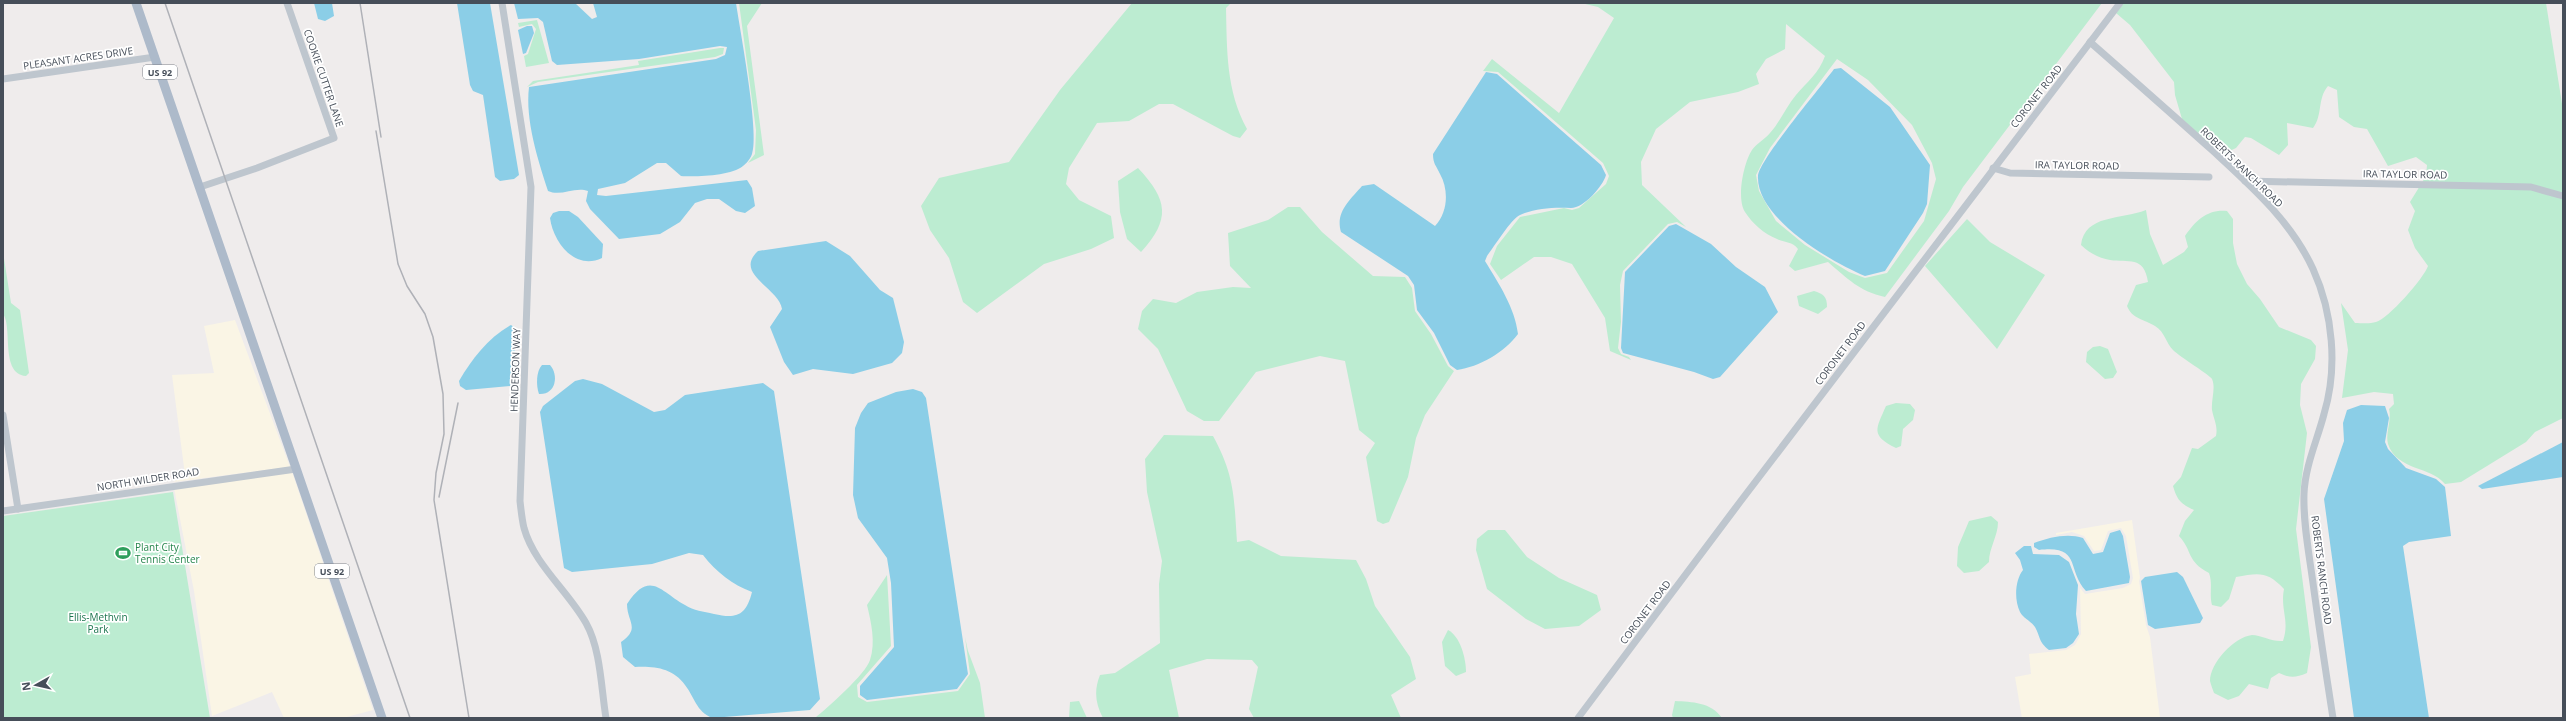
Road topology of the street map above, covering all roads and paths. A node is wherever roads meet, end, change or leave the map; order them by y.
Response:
1 (136, 3) edge
2 (287, 3) edge
3 (502, 3) edge
4 (2120, 3) edge
5 (2090, 42) junction
6 (155, 57) junction
7 (3, 79) edge
8 (1993, 168) junction
9 (2209, 177) dead end
10 (2245, 181) junction
11 (200, 187) junction
12 (2563, 196) edge
13 (3, 415) edge
14 (4, 429) edge
15 (296, 469) junction
16 (18, 508) junction
17 (3, 511) edge
18 (382, 718) edge
19 (606, 718) edge
20 (1578, 718) edge
21 (2333, 718) edge

1 - 6 main road, US 92
2 - 11 street, COOKIE CUTTER LANE
3 - 19 street, HENDERSON WAY
4 - 5 street, CORONET ROAD
5 - 8 street, CORONET ROAD
5 - 10 street, ROBERTS RANCH ROAD
6 - 7 street, PLEASANT ACRES DRIVE
6 - 11 main road, US 92
8 - 9 street, IRA TAYLOR ROAD
8 - 20 street, CORONET ROAD
10 - 12 street, IRA TAYLOR ROAD
10 - 21 street, ROBERTS RANCH ROAD
11 - 15 main road, US 92
13 - 14 street
14 - 16 street
15 - 16 street, NORTH WILDER ROAD
15 - 18 main road, US 92
16 - 17 street, NORTH WILDER ROAD

